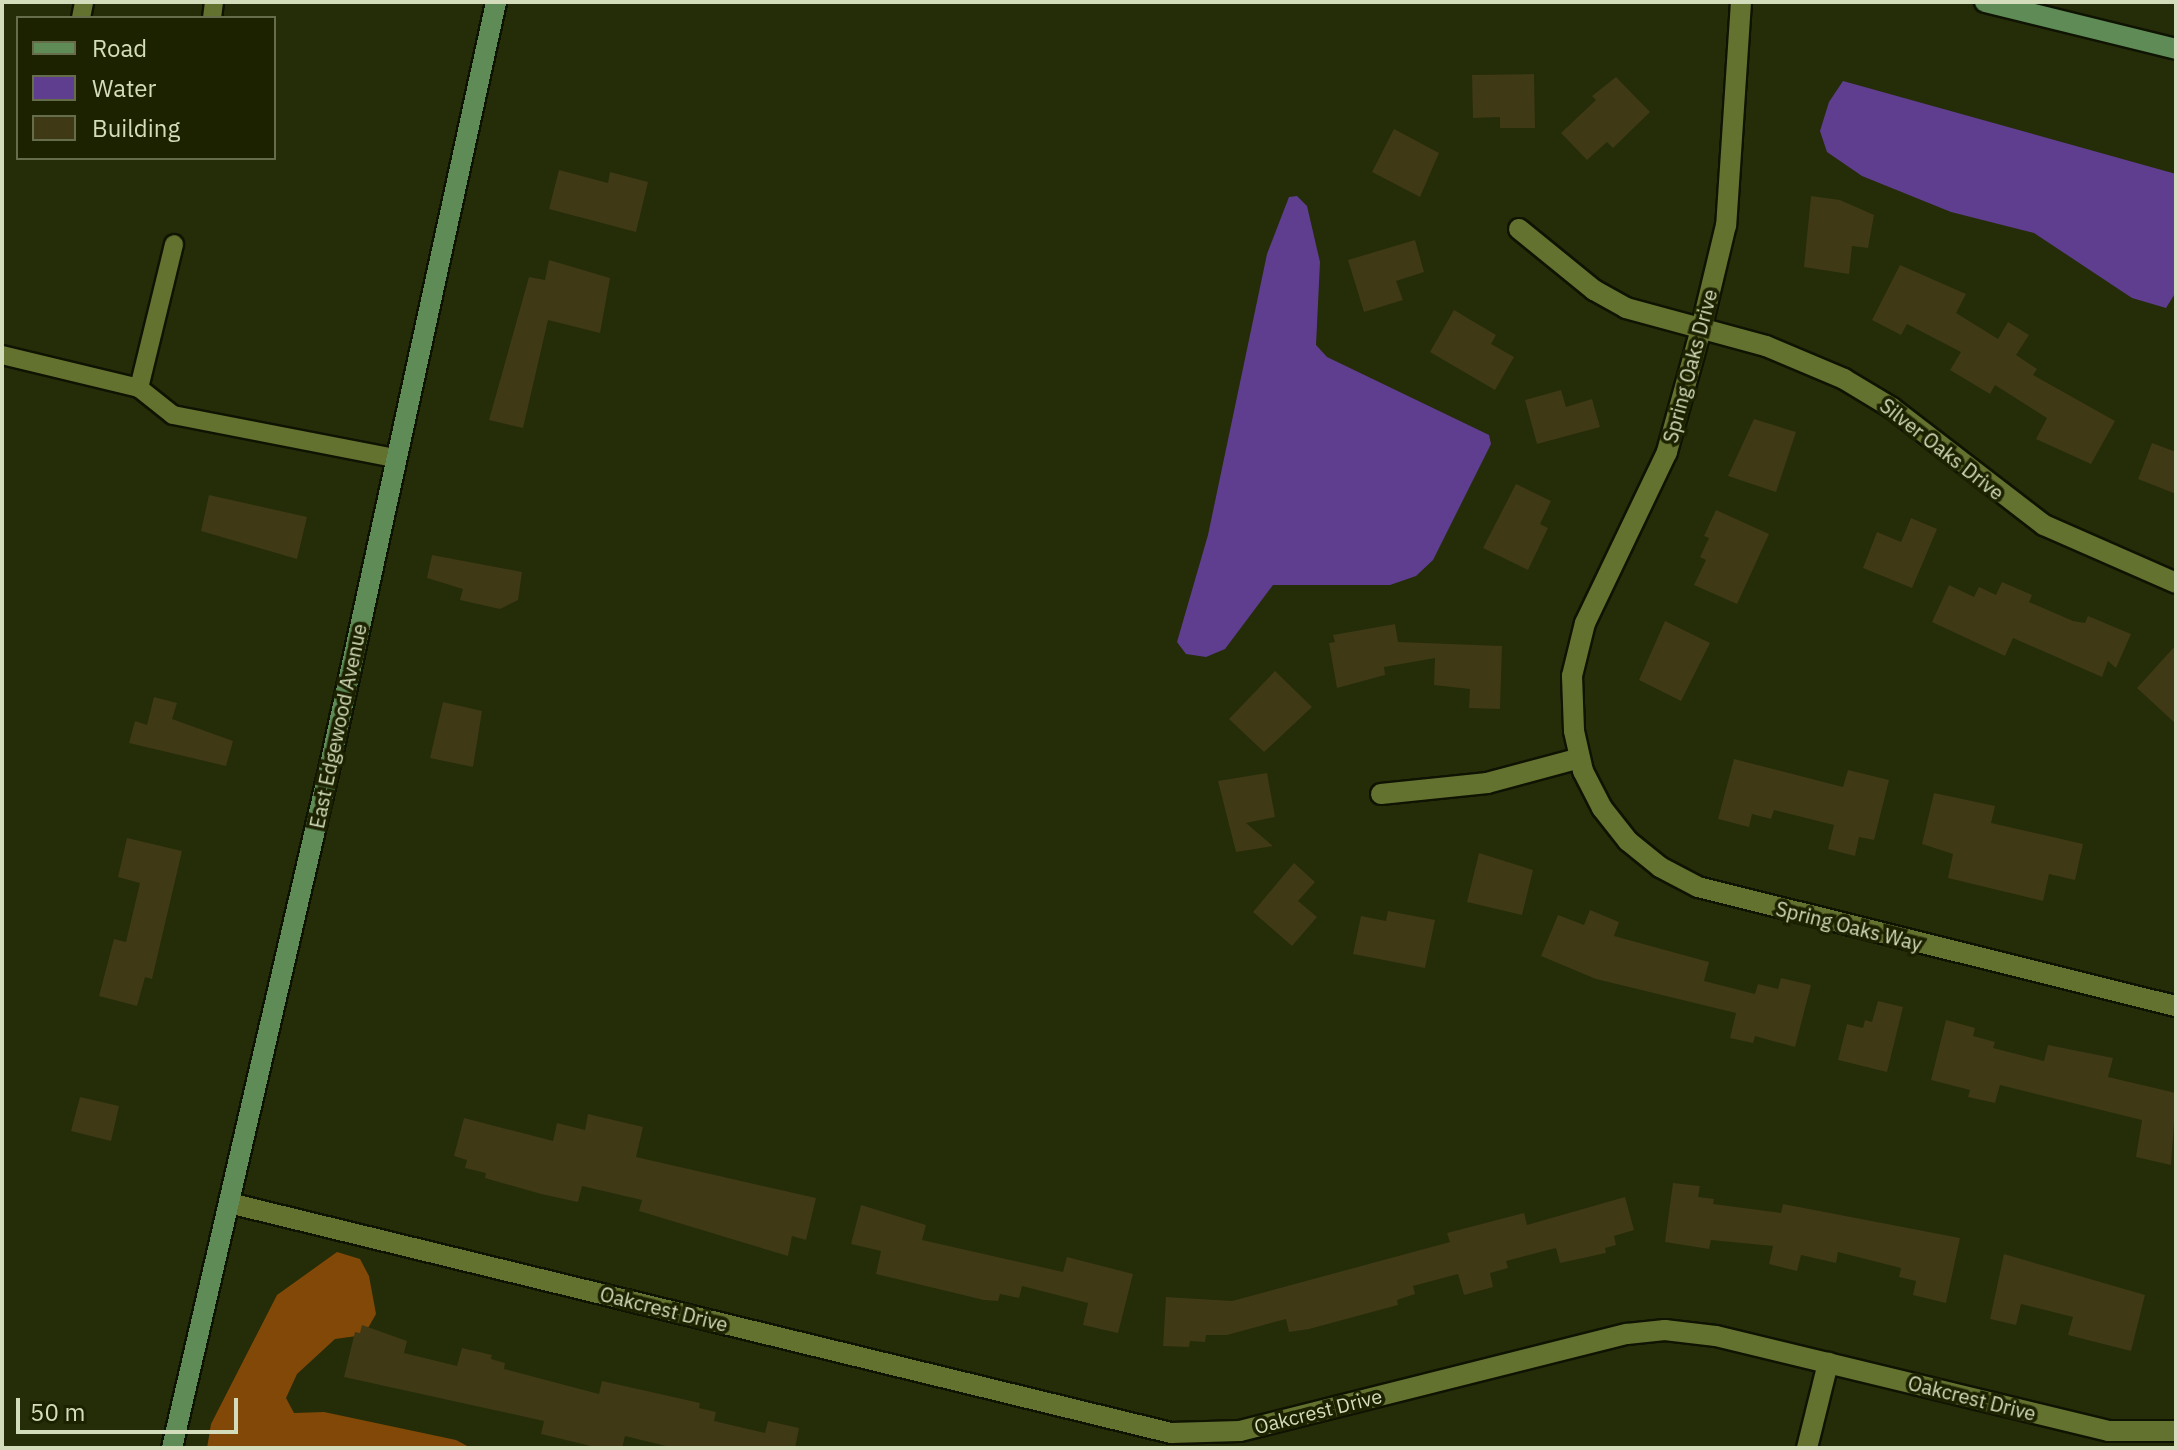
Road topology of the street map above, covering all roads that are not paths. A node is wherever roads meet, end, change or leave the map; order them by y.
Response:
1 (496, 2) edge
2 (1741, 2) edge
3 (1985, 2) edge
4 (2176, 49) edge
5 (1519, 229) dead end
6 (174, 244) dead end
7 (1701, 329) junction
8 (2, 355) edge
9 (139, 388) junction
10 (394, 458) junction
11 (2176, 583) edge
12 (1580, 758) junction
13 (1381, 794) dead end
14 (2176, 1006) edge
15 (229, 1203) junction
16 (1828, 1363) junction
17 (2176, 1431) edge
18 (172, 1448) edge
19 (1807, 1448) edge

1 - 10 main road, East Edgewood Avenue
2 - 7 street, Spring Oaks Drive
3 - 4 main road
5 - 7 street, Silver Oaks Drive
6 - 9 lane
7 - 11 street, Silver Oaks Drive
7 - 12 street, Spring Oaks Drive
8 - 9 lane
9 - 10 lane
10 - 15 main road, East Edgewood Avenue
12 - 13 street
12 - 14 street, Spring Oaks Way
15 - 16 street, Oakcrest Drive
15 - 18 main road, East Edgewood Avenue
16 - 17 street, Oakcrest Drive
16 - 19 street

